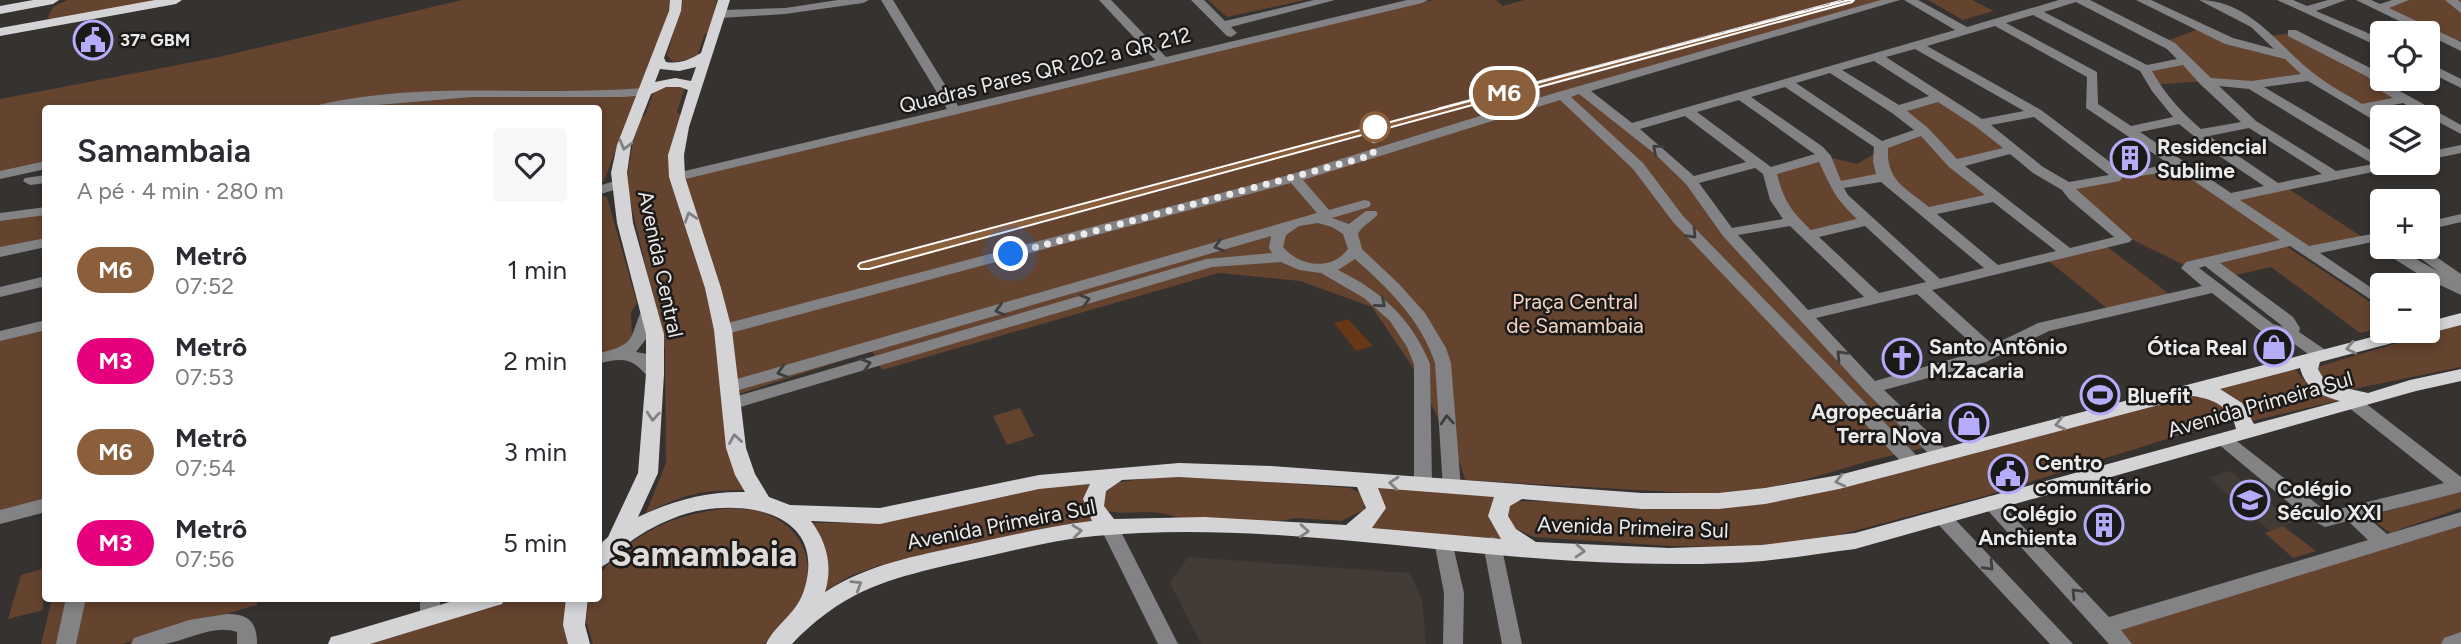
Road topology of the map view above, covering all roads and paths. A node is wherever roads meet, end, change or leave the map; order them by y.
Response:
1 (53, 0) edge
2 (176, 0) edge
3 (676, 0) edge
4 (863, 0) edge
5 (887, 0) edge
6 (900, 0) edge
7 (1105, 0) edge
8 (1197, 0) edge
9 (1329, 0) edge
10 (1418, 0) edge
11 (1894, 0) edge
12 (1910, 0) edge
13 (2072, 0) edge
14 (2081, 0) edge
15 (2142, 0) edge
16 (2205, 0) edge
17 (2283, 0) edge
18 (2340, 0) edge
19 (2361, 0) edge
20 (2403, 0) edge
21 (2451, 0) edge
22 (155, 2) edge
23 (722, 7) edge
24 (2379, 8) junction
25 (0, 10) edge
26 (2306, 10) junction
27 (2461, 10) edge
28 (2034, 11) junction
29 (2325, 18) junction
30 (2404, 21) edge
31 (1996, 23) junction
32 (1224, 25) junction
33 (1966, 31) junction
34 (0, 32) edge
35 (2292, 33) junction
36 (2181, 35) junction
37 (2270, 36) junction
38 (2440, 37) edge
39 (2370, 39) edge
40 (1240, 42) junction
41 (2458, 43) edge
42 (1917, 45) junction
43 (706, 56) junction
44 (1875, 56) junction
45 (656, 57) junction
46 (2291, 57) junction
47 (2188, 61) junction
48 (1164, 62) junction
49 (1832, 69) junction
50 (2145, 69) junction
51 (2370, 70) edge
52 (2440, 73) edge
53 (2309, 77) junction
54 (2204, 80) junction
55 (1786, 82) junction
56 (2461, 84) edge
57 (2252, 85) junction
58 (694, 88) junction
59 (1582, 90) junction
60 (2392, 91) edge
61 (495, 93) junction
62 (1563, 95) junction
63 (1740, 95) junction
64 (642, 96) junction
65 (1941, 97) junction
66 (2405, 99) junction
67 (350, 105) edge
68 (487, 105) edge
69 (1606, 108) junction
70 (2360, 108) junction
71 (1897, 110) junction
72 (960, 111) junction
73 (1687, 111) junction
74 (2036, 113) junction
75 (1580, 114) junction
76 (2370, 114) edge
77 (2179, 120) junction
78 (1980, 123) junction
79 (2251, 124) junction
80 (1631, 127) junction
81 (2461, 130) edge
82 (1923, 131) junction
83 (2128, 131) junction
84 (2198, 134) junction
85 (1881, 146) junction
86 (2461, 149) edge
87 (2011, 150) junction
88 (2440, 151) edge
89 (2370, 153) edge
90 (1824, 156) junction
91 (1954, 164) junction
92 (42, 166) edge
93 (2179, 166) junction
94 (1763, 167) junction
95 (2370, 168) edge
96 (2139, 174) dead end
97 (0, 175) edge
98 (2334, 176) junction
99 (677, 177) junction
100 (1884, 177) junction
101 (1294, 178) junction
102 (42, 180) edge
103 (30, 181) dead end
104 (1691, 181) junction
105 (1835, 186) junction
106 (2067, 187) junction
107 (619, 188) junction
108 (2276, 188) junction
109 (602, 191) edge
110 (1995, 197) junction
111 (2228, 198) junction
112 (42, 212) edge
113 (1926, 212) junction
114 (1326, 215) junction
115 (0, 217) edge
116 (2461, 218) edge
117 (1310, 219) junction
118 (1793, 220) junction
119 (1867, 221) junction
120 (2440, 223) edge
121 (1284, 228) junction
122 (1728, 233) junction
123 (1808, 235) junction
124 (2292, 241) junction
125 (1353, 242) junction
126 (2370, 242) edge
127 (42, 243) edge
128 (2307, 251) junction
129 (0, 252) edge
130 (2068, 253) junction
131 (1283, 257) junction
132 (2406, 259) edge
133 (2432, 259) edge
134 (2208, 261) junction
135 (1323, 268) junction
136 (1995, 270) junction
137 (42, 282) edge
138 (2457, 283) edge
139 (1937, 284) junction
140 (1920, 288) junction
141 (2214, 288) junction
142 (0, 292) edge
143 (2370, 294) edge
144 (1877, 299) junction
145 (650, 310) junction
146 (1804, 316) junction
147 (2461, 319) edge
148 (2440, 323) edge
149 (42, 326) edge
150 (723, 330) junction
151 (2291, 334) junction
152 (0, 336) edge
153 (2370, 342) edge
154 (1992, 353) junction
155 (620, 354) junction
156 (2317, 356) junction
157 (602, 358) edge
158 (655, 374) junction
159 (2461, 375) edge
160 (1872, 387) junction
161 (2193, 390) junction
162 (730, 395) junction
163 (2362, 401) junction
164 (2246, 432) junction
165 (2223, 439) junction
166 (1941, 455) junction
167 (1913, 463) junction
168 (1122, 473) junction
169 (1363, 480) junction
170 (2460, 484) edge
171 (1423, 485) junction
172 (1452, 488) junction
173 (1517, 494) junction
174 (761, 502) junction
175 (1990, 503) junction
176 (42, 506) edge
177 (790, 513) junction
178 (2353, 515) junction
179 (0, 517) edge
180 (1941, 517) junction
181 (2461, 519) edge
182 (1109, 527) junction
183 (1349, 534) junction
184 (1443, 541) junction
185 (2384, 543) junction
186 (1492, 544) junction
187 (1532, 548) junction
188 (604, 552) edge
189 (75, 602) edge
190 (468, 602) edge
191 (577, 602) edge
192 (430, 608) edge
193 (799, 621) junction
194 (2108, 626) junction
195 (2054, 642) edge
196 (779, 643) edge
197 (66, 644) edge
198 (141, 644) edge
199 (247, 644) edge
200 (339, 644) edge
201 (579, 644) edge
202 (1168, 644) edge
203 (1453, 644) edge
204 (1512, 644) edge
205 (2122, 644) edge

1 - 25 main road
2 - 22 main road
3 - 45 main road, Avenida Central
4 - 23 street
5 - 72 street
6 - 72 street
7 - 48 street
8 - 32 street
9 - 32 street
10 - 40 street, Quadras Pares QR 202 a QR 212
11 - 59 street
12 - 33 street
13 - 28 street
14 - 36 street
15 - 36 street
16 - 37 street
17 - 26 street
18 - 26 street
19 - 24 street
20 - 24 street
21 - 27 street
22 - 34 main road
23 - 43 main road, Avenida Central
24 - 30 street
26 - 29 street
28 - 31 street
28 - 50 street
29 - 35 street
29 - 39 street
31 - 33 street
31 - 83 street
32 - 40 street
33 - 42 street
35 - 37 street
35 - 51 street
36 - 46 street
36 - 47 street
37 - 46 street
38 - 41 street
40 - 48 street, Quadras Pares QR 202 a QR 212
42 - 44 street
42 - 74 street
43 - 45 main road
43 - 58 main road, Avenida Central
44 - 49 street
44 - 65 street
45 - 64 main road, Avenida Central
46 - 53 street
47 - 50 street
47 - 54 street
48 - 72 street, Quadras Pares QR 202 a QR 212
49 - 55 street
49 - 71 street
50 - 77 street
52 - 56 street
53 - 57 street
53 - 70 street
54 - 57 street
54 - 79 street
55 - 63 street
55 - 85 street
57 - 89 street
58 - 64 main road
58 - 99 main road, Avenida Central
59 - 62 street
59 - 69 street
60 - 66 street
61 - 64 street
61 - 67 street
61 - 68 street
62 - 75 street
62 - 101 street
63 - 73 street
63 - 90 street
64 -> 107 main road, Avenida Central
65 - 71 street
65 - 78 street
66 - 70 street
66 - 81 street
69 - 75 street
69 - 80 street
70 - 76 street
71 - 82 street
72 - 99 street, Quadras Pares QR 202 a QR 212
73 - 80 street
73 - 94 street
74 - 78 street
74 - 106 street
75 -> 167 street
77 - 83 street
77 - 84 street
78 - 87 street
79 - 84 street
79 - 98 street
104 -> 80 street
82 - 85 street
82 - 91 street
83 - 93 street
84 - 108 street
85 - 100 street
86 - 88 street
87 - 91 street
87 - 106 street
90 - 94 street
90 - 105 street
91 - 110 street
92 - 97 street
93 - 96 street
93 - 111 street
94 - 104 street
94 - 118 street
95 - 98 street
98 - 108 street
150 -> 99 main road, Avenida Central
100 - 105 street
100 - 113 street
101 - 114 street
101 - 150 street
102 - 103 street
104 - 122 street
105 - 119 street
106 - 130 street
107 - 109 street
107 - 145 main road, Avenida Central
108 - 111 street
110 - 113 street
110 - 130 street
111 - 124 street
112 - 115 street
113 - 136 street
114 - 117 street
114 - 125 street
116 - 120 street
117 - 121 street
117 - 125 street
118 - 122 street
118 - 123 street
119 - 123 street
119 - 139 street
121 - 131 street
121 -> 162 street
122 - 146 street
123 - 144 street
124 - 128 street
124 - 134 street
125 - 135 street
172 -> 125 street
126 - 128 street
127 - 129 street
128 - 143 street
130 - 136 street
131 - 135 street
162 -> 131 street
132 - 138 street
133 - 138 street
134 - 141 street
134 - 151 street
135 -> 171 street
136 - 139 street
137 - 142 street
139 - 140 street
140 - 144 street
140 - 154 street
141 - 151 street
141 - 154 street
144 - 146 street
145 - 155 street
145 - 158 main road, Avenida Central
160 -> 146 street
147 - 148 main road
149 - 152 street
150 - 162 main road, Avenida Central
151 - 156 street
153 -> 156 main road, Avenida Primeira Sul
154 - 160 street
155 - 157 street
155 - 158 street
156 - 161 main road, Avenida Primeira Sul
156 - 163 main road
158 -> 188 main road, Avenida Central
159 - 163 main road, Avenida Primeira Sul
160 - 166 street
161 - 164 main road
161 -> 166 main road, Avenida Primeira Sul
174 -> 162 main road, Avenida Central
163 - 164 main road, Avenida Primeira Sul
163 - 170 street
164 - 165 main road, Avenida Primeira Sul
165 - 175 main road, Avenida Primeira Sul
165 - 178 street
166 - 167 main road, Avenida Primeira Sul
167 -> 173 main road, Avenida Primeira Sul
168 - 169 main road, Avenida Primeira Sul
168 - 177 main road, Avenida Primeira Sul
168 - 182 main road
171 -> 169 main road, Avenida Primeira Sul
169 - 183 main road
170 - 178 street
171 - 172 main road, Avenida Primeira Sul
172 - 173 main road, Avenida Primeira Sul
173 - 187 main road
174 - 177 main road
174 - 188 main road
175 - 180 main road, Avenida Primeira Sul
194 -> 175 street
176 - 179 street
177 - 193 main road
178 - 185 street
187 -> 180 main road, Avenida Primeira Sul
180 -> 195 street
181 - 185 street
182 -> 183 main road, Avenida Primeira Sul
193 -> 182 main road, Avenida Primeira Sul
182 - 202 street
183 - 184 main road, Avenida Primeira Sul
184 - 186 main road, Avenida Primeira Sul
184 - 203 street
185 - 194 street
186 - 187 main road, Avenida Primeira Sul
186 - 204 street
189 - 197 street
190 - 192 main road
191 - 201 main road
192 - 200 main road
193 - 196 main road
194 - 205 street
198 - 199 street

